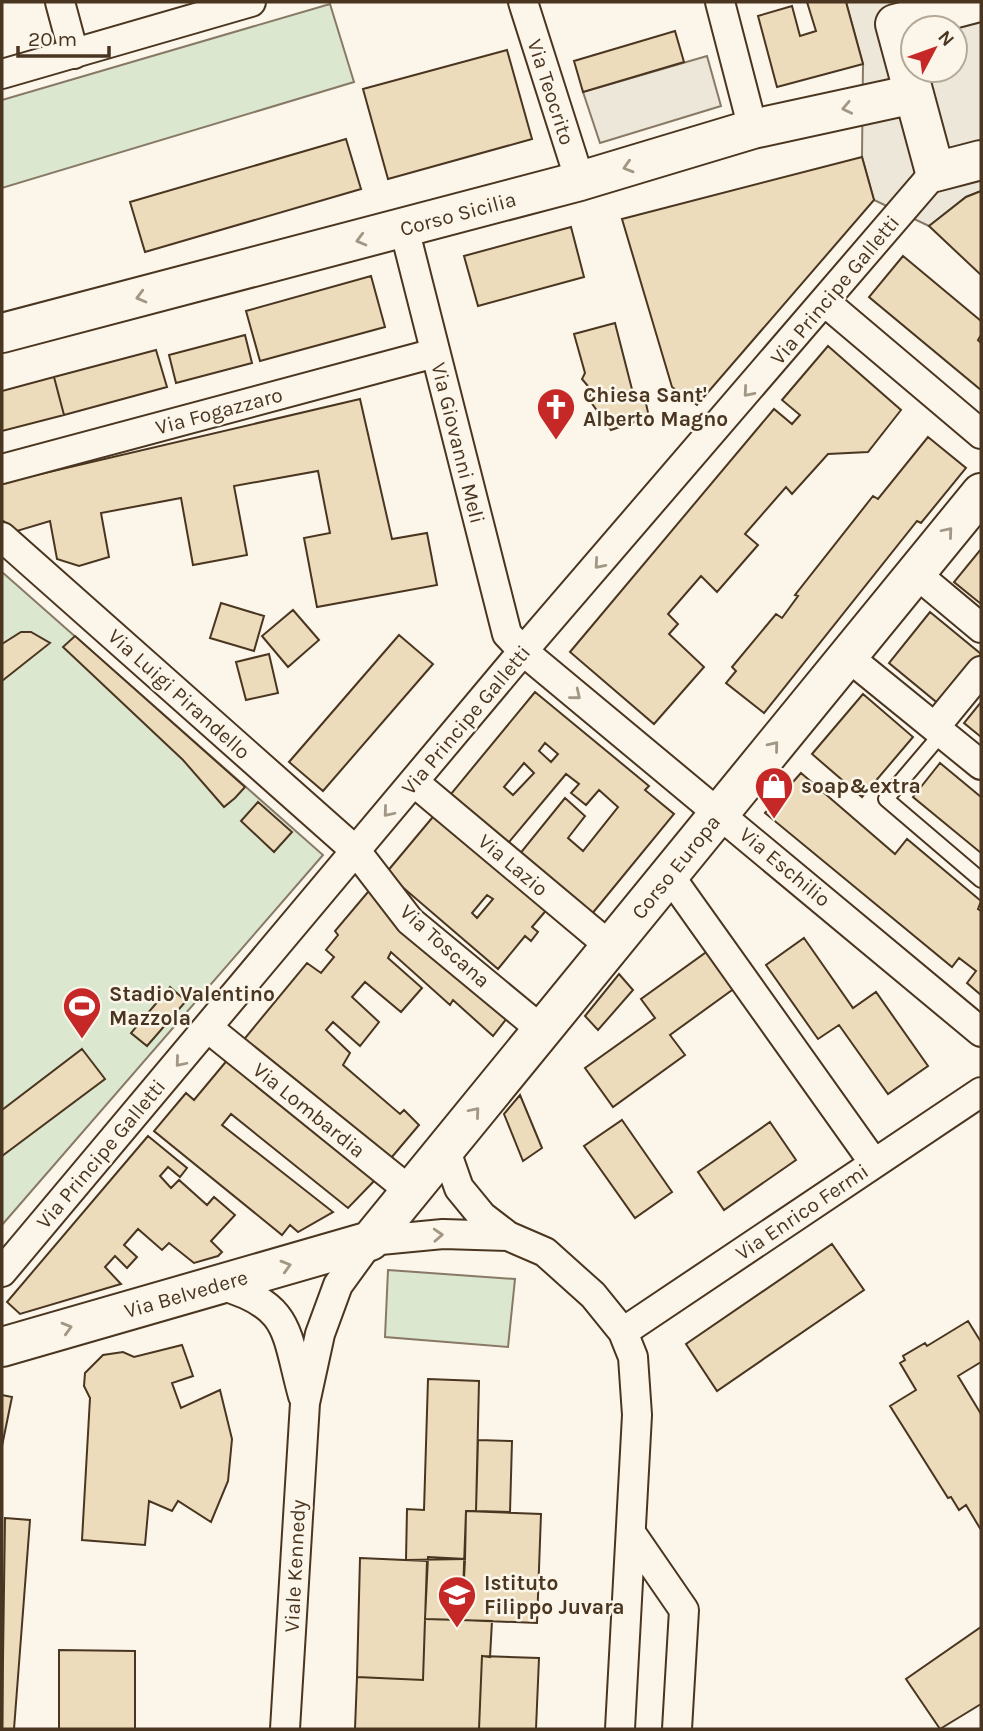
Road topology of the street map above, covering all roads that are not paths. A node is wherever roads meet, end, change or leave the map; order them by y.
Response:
1 (60, 2) edge
2 (251, 2) edge
3 (523, 2) edge
4 (720, 2) edge
5 (979, 2) edge
6 (74, 54) junction
7 (2, 74) edge
8 (914, 94) junction
9 (753, 129) junction
10 (981, 160) edge
11 (935, 172) junction
12 (580, 181) junction
13 (404, 228) junction
14 (825, 302) junction
15 (2, 333) edge
16 (435, 353) junction
17 (981, 434) edge
18 (2, 469) edge
19 (981, 493) edge
20 (2, 537) edge
21 (914, 572) junction
22 (981, 628) edge
23 (523, 651) junction
24 (846, 656) junction
25 (981, 671) edge
26 (939, 730) junction
27 (981, 765) edge
28 (414, 782) junction
29 (720, 813) junction
30 (356, 851) junction
31 (669, 875) junction
32 (981, 880) edge
33 (611, 947) junction
34 (208, 1028) junction
35 (543, 1031) junction
36 (981, 1032) edge
37 (981, 1092) edge
38 (445, 1148) junction
39 (874, 1163) junction
40 (410, 1192) junction
41 (508, 1236) junction
42 (370, 1241) junction
43 (2, 1272) edge
44 (220, 1285) junction
45 (623, 1332) junction
46 (2, 1347) edge
47 (305, 1402) junction
48 (631, 1533) junction
49 (285, 1729) edge
50 (620, 1729) edge
51 (677, 1729) edge

1 - 6 street
2 - 6 street
3 - 12 street, Via Teocrito
4 - 9 street
5 - 8 street
6 - 7 street
8 -> 9 street, Corso Sicilia
8 - 11 street
9 -> 12 street, Corso Sicilia
10 - 11 street
11 - 14 street, Via Principe Galletti
12 - 13 street, Corso Sicilia
13 -> 15 street, Corso Sicilia
13 - 16 street, Via Giovanni Meli
14 - 17 street
14 -> 23 street, Via Principe Galletti
16 - 18 street, Via Fogazzaro
16 - 23 street, Via Giovanni Meli
21 -> 19 street, Corso Europa
20 - 30 street, Via Luigi Pirandello
21 - 22 street
21 - 24 street, Corso Europa
23 - 28 street, Via Principe Galletti
23 -> 29 street, Via Eschilio
24 - 26 street
29 -> 24 street, Corso Europa
25 - 26 street
26 - 27 street
26 - 32 lane
28 -> 30 street, Via Principe Galletti
28 - 33 street, Via Lazio
29 - 31 street, Corso Europa
29 - 36 street, Via Eschilio
30 - 34 street, Via Principe Galletti
30 - 35 street, Via Toscana
31 - 33 street, Corso Europa
31 - 39 street
33 - 35 street, Corso Europa
34 - 40 street, Via Lombardia
34 -> 43 street, Via Principe Galletti
38 -> 35 street, Corso Europa
37 - 39 street, Via Enrico Fermi
38 - 40 street, Corso Europa
38 - 41 street
39 - 45 street, Via Enrico Fermi
40 - 42 street, Corso Europa
42 -> 41 street
41 - 45 street
44 -> 42 street, Via Belvedere
42 - 47 street
46 -> 44 street, Via Belvedere
44 - 47 street
45 - 48 street
47 - 49 street, Viale Kennedy
48 - 50 street
48 - 51 street

